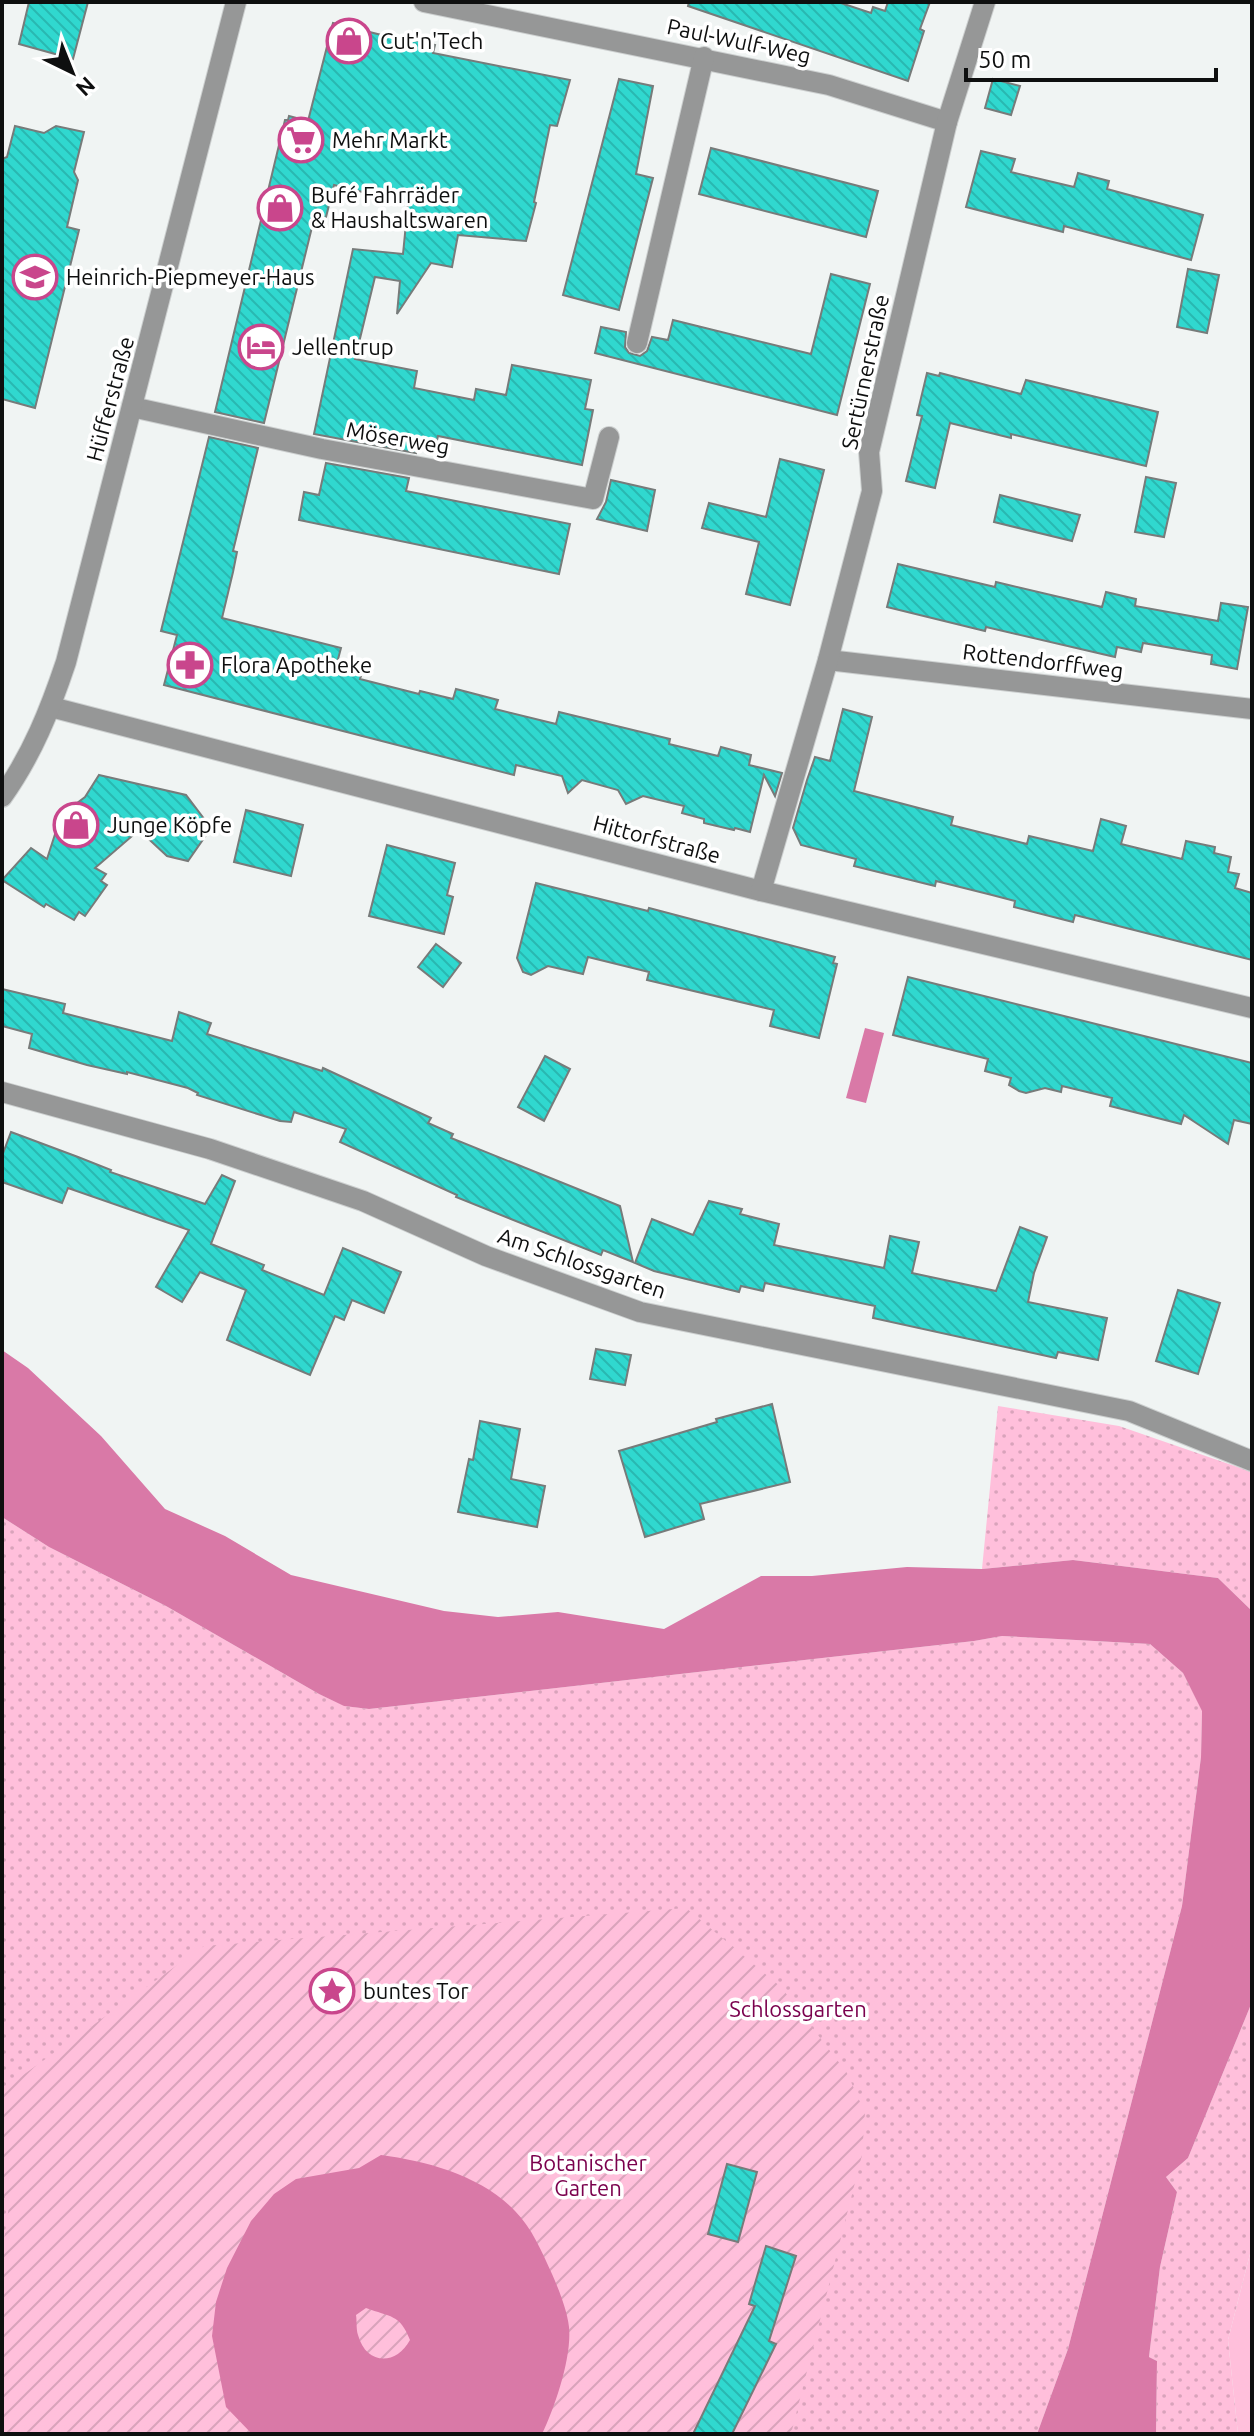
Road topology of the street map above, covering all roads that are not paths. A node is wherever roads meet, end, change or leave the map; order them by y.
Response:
1 (236, 2) edge
2 (424, 2) edge
3 (985, 2) edge
4 (704, 57) junction
5 (947, 122) junction
6 (637, 343) dead end
7 (132, 407) junction
8 (609, 437) dead end
9 (828, 660) junction
10 (51, 707) junction
11 (1252, 709) edge
12 (2, 797) edge
13 (761, 891) junction
14 (1252, 1008) edge
15 (2, 1092) edge
16 (1252, 1461) edge

1 - 7 street, Hüfferstraße
2 - 4 street, Paul-Wulf-Weg
3 - 5 street, Sertürnerstraße
4 - 5 street, Paul-Wulf-Weg
4 - 6 street
5 - 9 street, Sertürnerstraße
7 - 8 street, Möserweg
7 - 10 street, Hüfferstraße
9 - 11 street, Rottendorffweg
9 - 13 street, Sertürnerstraße
10 - 12 street, Hüfferstraße
10 - 13 street, Hittorfstraße
13 - 14 street, Hittorfstraße
15 - 16 street, Am Schlossgarten

